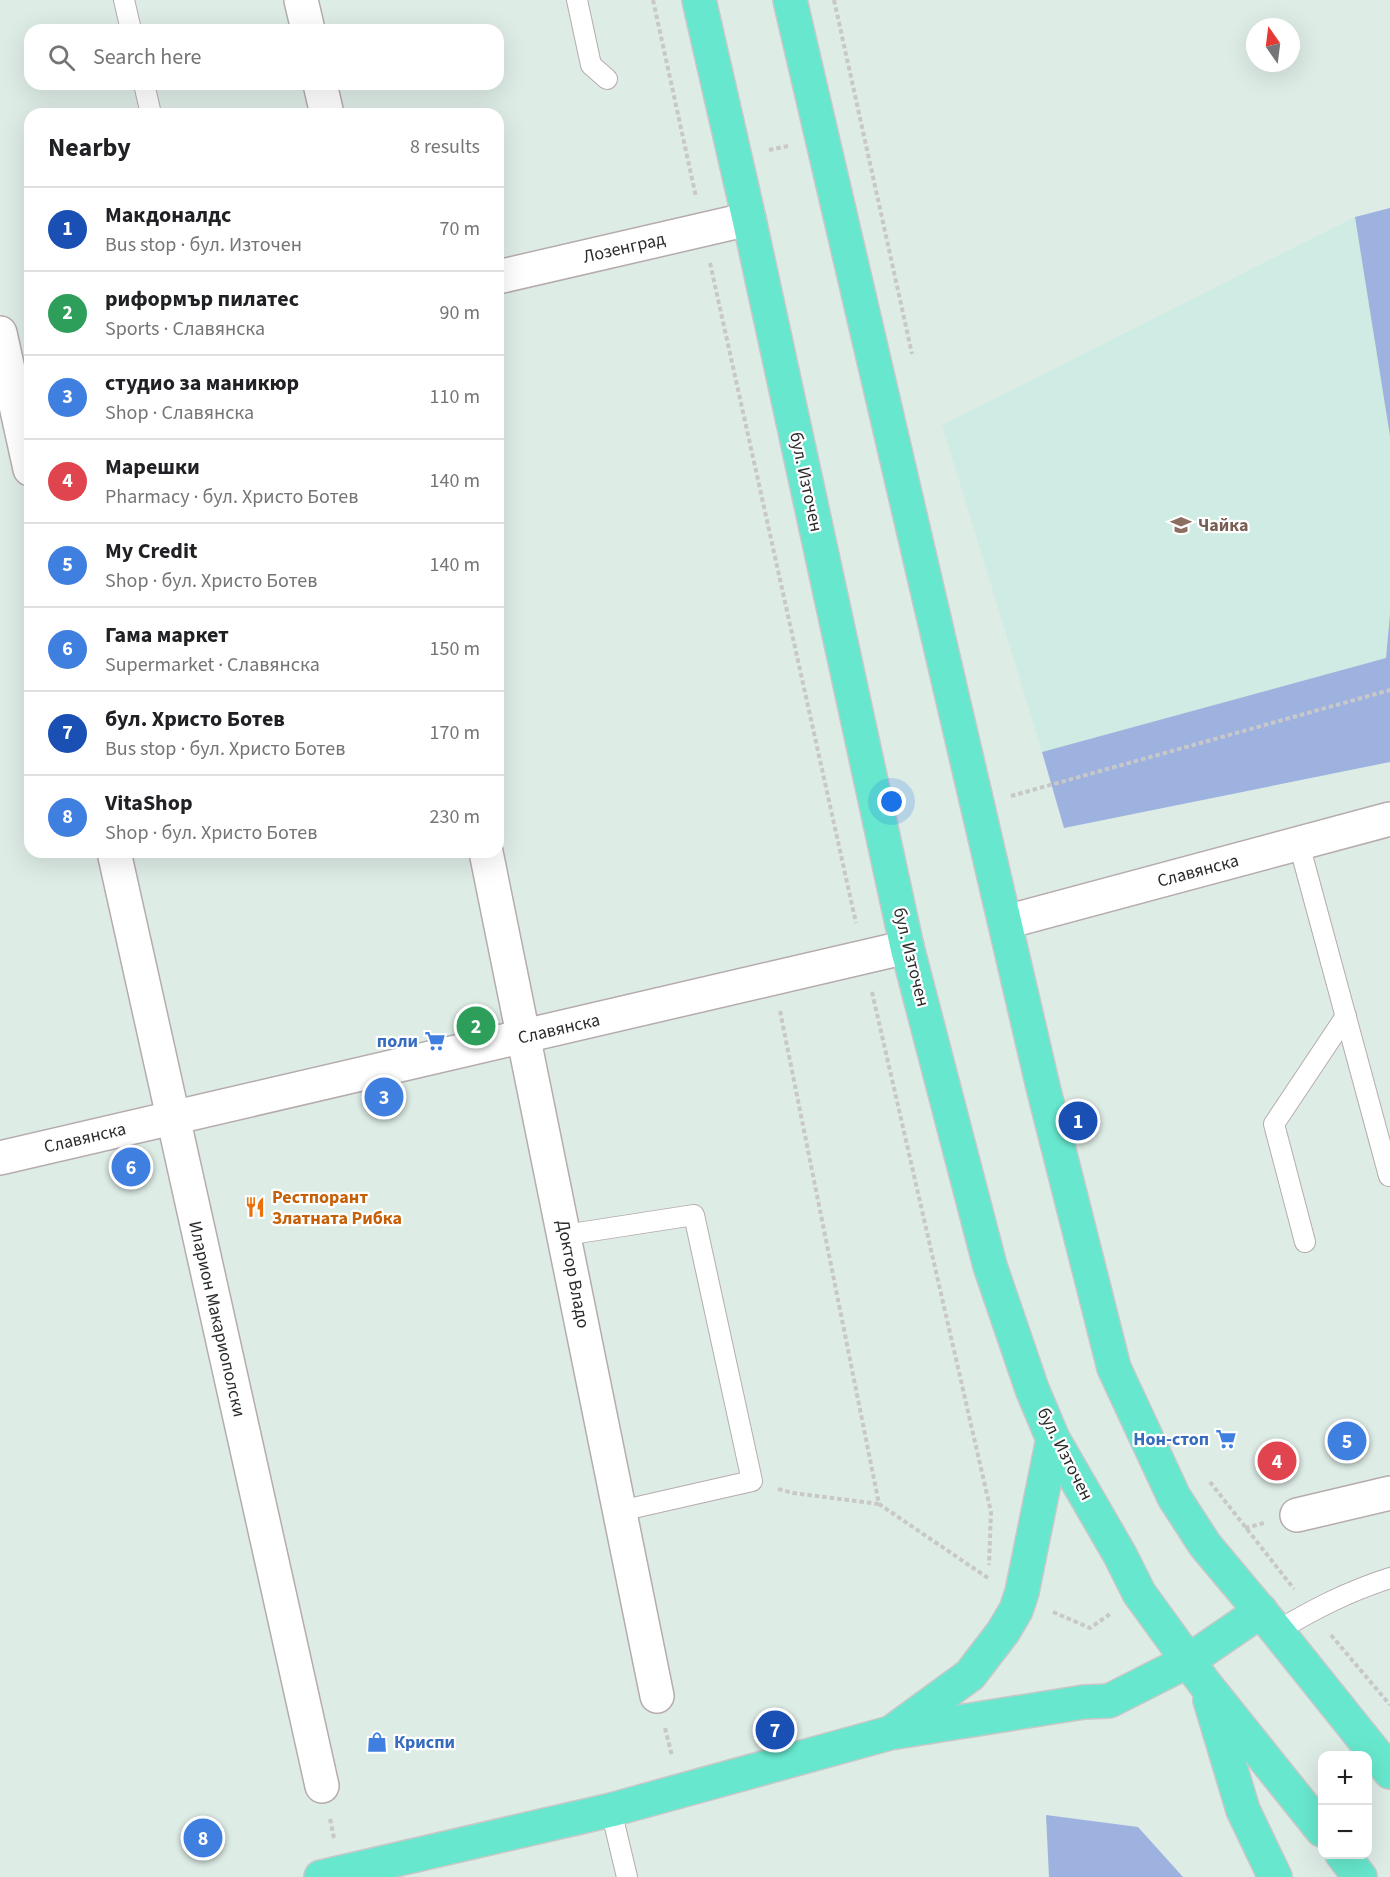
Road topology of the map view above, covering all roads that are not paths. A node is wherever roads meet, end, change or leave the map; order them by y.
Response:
1 (124, 0) edge
2 (301, 0) edge
3 (577, 0) edge
4 (699, 0) edge
5 (790, 0) edge
6 (130, 24) edge
7 (307, 24) edge
8 (607, 79) dead end
9 (145, 90) edge
10 (321, 90) edge
11 (149, 108) edge
12 (326, 108) edge
13 (749, 219) junction
14 (504, 276) edge
15 (0, 333) edge
16 (14, 390) edge
17 (24, 439) edge
18 (1390, 819) edge
19 (1299, 844) junction
20 (115, 858) edge
21 (487, 858) edge
22 (1006, 922) junction
23 (907, 946) junction
24 (1346, 1016) junction
25 (525, 1037) junction
26 (172, 1118) junction
27 (0, 1158) edge
28 (1389, 1176) edge
29 (565, 1235) junction
30 (1305, 1242) dead end
31 (1053, 1439) junction
32 (1390, 1493) edge
33 (620, 1511) junction
34 (1297, 1515) dead end
35 (1390, 1578) edge
36 (1269, 1621) junction
37 (1196, 1672) junction
38 (657, 1696) road end
39 (890, 1733) junction
40 (1390, 1772) edge
41 (322, 1786) dead end
42 (611, 1809) junction
43 (1318, 1824) edge
44 (1346, 1859) edge
45 (321, 1877) edge
46 (627, 1877) edge
47 (1275, 1877) edge
48 (1360, 1877) edge

1 - 6 lane
2 - 7 street
3 - 8 lane
4 - 13 main road, бул. Източен
5 - 22 main road
9 - 11 lane
10 - 12 street
13 - 14 street, Лозенград
13 - 23 main road, бул. Източен
15 - 16 street
16 - 17 street
18 - 19 street, Славянска
19 - 22 street, Славянска
19 - 24 lane
20 - 26 street, Иларион Макариополски
21 - 25 street, Доктор Владо
22 - 36 main road
23 - 25 street, Славянска
23 - 31 main road, бул. Източен
24 - 28 lane
24 - 30 lane
25 - 26 street, Славянска
25 - 29 street, Доктор Владо
26 - 27 street, Славянска
26 - 41 street, Иларион Макариополски
29 - 33 street, Доктор Владо
29 - 33 lane
31 - 37 main road, бул. Източен
31 - 39 main road
32 - 34 street
33 - 38 street, Доктор Владо
35 - 36 lane
36 - 37 main road
36 - 40 main road
37 - 39 main road
37 - 43 main road, бул. Източен
37 - 47 main road
39 - 42 main road
42 - 45 main road
42 - 46 lane
44 - 48 main road

